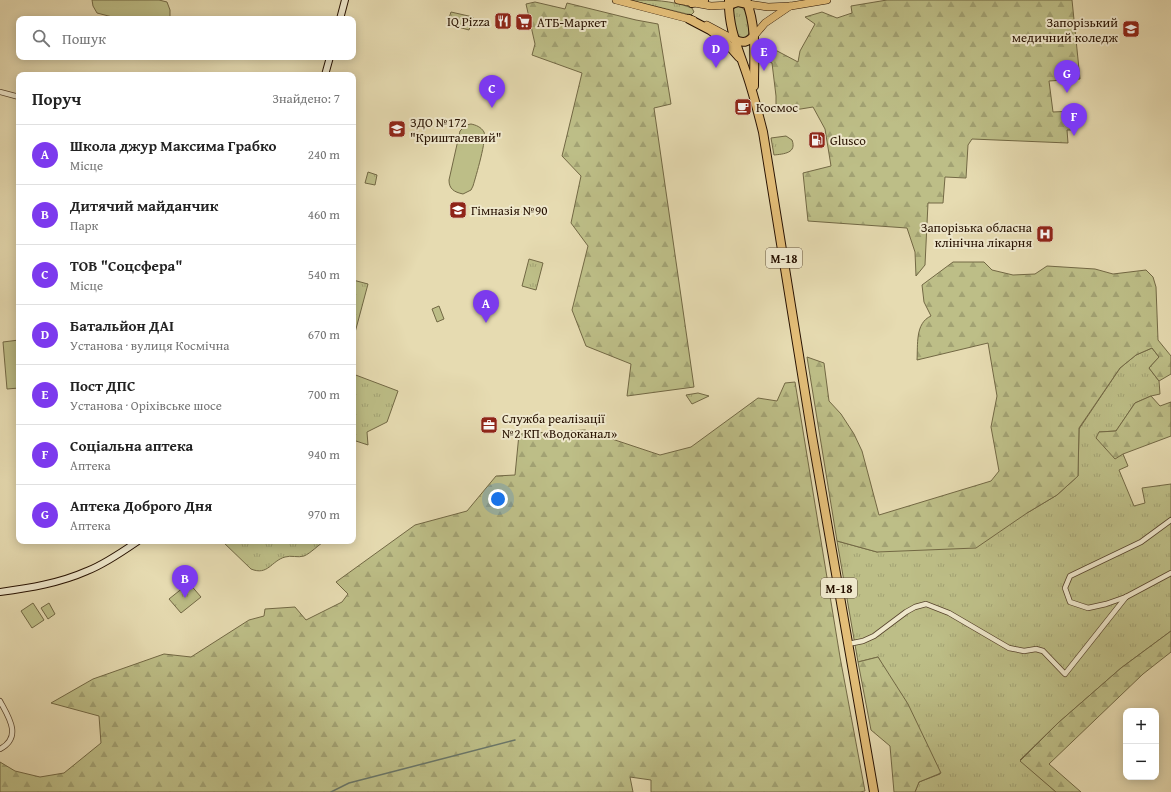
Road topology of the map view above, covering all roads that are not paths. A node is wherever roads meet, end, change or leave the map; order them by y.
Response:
1 (345, 0) edge
2 (616, 0) edge
3 (678, 0) edge
4 (704, 0) edge
5 (827, 0) edge
6 (729, 2) edge
7 (747, 2) edge
8 (692, 3) junction
9 (791, 6) junction
10 (341, 16) edge
11 (689, 19) junction
12 (754, 36) junction
13 (734, 40) junction
14 (329, 60) edge
15 (742, 60) junction
16 (326, 72) edge
17 (0, 92) edge
18 (754, 95) junction
19 (16, 96) edge
20 (1171, 520) edge
21 (133, 544) edge
22 (1171, 573) edge
23 (0, 592) edge
24 (1126, 597) junction
25 (848, 644) junction
26 (0, 700) edge
27 (0, 748) edge
28 (874, 792) edge

1 - 10 street
2 - 11 main road
3 - 8 main road
4 - 8 highway
5 - 9 main road
6 - 7 highway
6 - 8 main road
6 - 13 highway, М-18
7 - 9 main road
7 - 12 highway, М-18
9 - 12 main road
11 - 13 main road
11 - 15 highway
12 - 13 highway
12 - 18 highway, М-18
13 - 15 highway, М-18
14 - 16 street
15 - 18 highway, М-18
17 - 19 street
18 - 25 highway, М-18
20 - 24 street
21 - 23 street
22 - 24 street
24 - 25 street
25 - 28 highway, М-18
26 - 27 street

